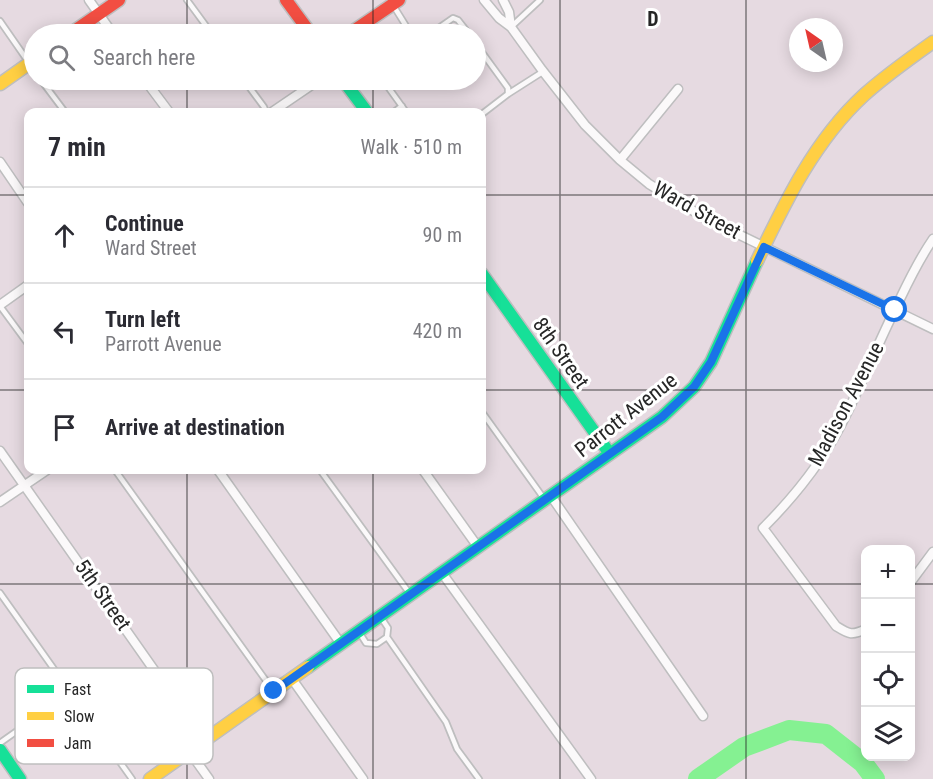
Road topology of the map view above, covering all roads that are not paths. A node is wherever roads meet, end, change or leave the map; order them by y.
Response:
1 (89, 0) edge
2 (119, 0) edge
3 (187, 0) edge
4 (286, 0) edge
5 (484, 0) edge
6 (503, 0) edge
7 (540, 0) edge
8 (394, 1) edge
9 (98, 15) junction
10 (0, 21) edge
11 (85, 24) edge
12 (105, 24) edge
13 (205, 24) edge
14 (304, 24) edge
15 (363, 24) edge
16 (406, 24) edge
17 (444, 24) edge
18 (461, 24) edge
19 (512, 27) junction
20 (933, 42) edge
21 (24, 52) edge
22 (486, 58) edge
23 (24, 69) edge
24 (544, 71) junction
25 (0, 84) edge
26 (678, 89) dead end
27 (48, 90) edge
28 (152, 90) edge
29 (251, 90) edge
30 (304, 90) edge
31 (350, 90) edge
32 (390, 90) edge
33 (508, 94) junction
34 (402, 106) joint
35 (62, 108) edge
36 (166, 108) edge
37 (264, 108) edge
38 (278, 108) edge
39 (364, 108) edge
40 (399, 108) edge
41 (486, 111) edge
42 (620, 160) junction
43 (0, 162) edge
44 (24, 197) edge
45 (933, 239) edge
46 (764, 247) junction
47 (486, 280) edge
48 (24, 288) edge
49 (0, 306) edge
50 (895, 310) junction
51 (933, 328) edge
52 (24, 339) edge
53 (486, 417) edge
54 (0, 451) edge
55 (610, 454) junction
56 (40, 474) edge
57 (118, 474) edge
58 (221, 474) edge
59 (323, 474) edge
60 (426, 474) edge
61 (25, 485) junction
62 (548, 498) junction
63 (0, 502) edge
64 (478, 547) junction
65 (933, 552) edge
66 (442, 573) junction
67 (915, 576) edge
68 (0, 593) edge
69 (410, 595) junction
70 (380, 616) junction
71 (861, 631) edge
72 (359, 632) junction
73 (387, 638) junction
74 (342, 644) junction
75 (53, 668) edge
76 (153, 668) edge
77 (292, 679) junction
78 (274, 691) junction
79 (703, 716) dead end
80 (15, 732) edge
81 (213, 735) edge
82 (0, 743) edge
83 (0, 750) edge
84 (121, 764) edge
85 (171, 764) edge
86 (198, 764) edge
87 (20, 779) edge
88 (132, 779) edge
89 (150, 779) edge
90 (209, 779) edge
91 (363, 779) edge
92 (479, 779) edge
93 (591, 779) edge

1 - 9 street
2 - 9 street
3 - 13 lane
4 - 14 street
5 - 19 street, Ward Street
6 - 19 street, Ward Street
7 - 19 lane
8 - 15 street
8 - 16 lane
9 - 11 street
9 - 12 street
10 - 21 lane
17 - 18 lane
19 - 24 street, Ward Street
20 - 46 street, Parrott Avenue
22 - 33 lane
23 - 25 street
24 - 33 lane
24 - 42 street, Ward Street
26 - 42 street
27 - 35 lane
28 - 36 street
29 - 37 lane
30 - 38 street
31 - 39 street
32 - 34 lane
33 - 41 lane
34 - 40 lane
42 - 46 street, Ward Street
43 - 44 street
45 - 50 street, Madison Avenue
46 - 50 street, Ward Street
46 - 55 street, Parrott Avenue
47 - 55 street, 8th Street
48 - 49 street
49 - 52 lane
50 - 51 street, Ward Street
50 - 71 street, Madison Avenue
53 - 62 lane
54 - 61 street, 5th Street
55 - 62 street, Parrott Avenue
56 - 61 street
57 - 78 lane
58 - 74 street
59 - 69 lane
60 - 64 street
61 - 63 street
61 - 76 street, 5th Street
62 - 64 street, Parrott Avenue
62 - 79 street
64 - 66 street, Parrott Avenue
65 - 67 street
66 - 69 street, Parrott Avenue
66 - 93 street
68 - 75 lane
69 - 70 street, Parrott Avenue
70 - 72 street, Parrott Avenue
70 - 73 lane
72 - 73 lane
72 - 74 street, Parrott Avenue
73 - 92 lane
74 - 77 street, Parrott Avenue
77 - 78 street, Parrott Avenue
77 - 91 street
78 - 81 street, Parrott Avenue
80 - 82 lane
83 - 87 street
84 - 88 lane
85 - 89 street, Parrott Avenue
86 - 90 street

